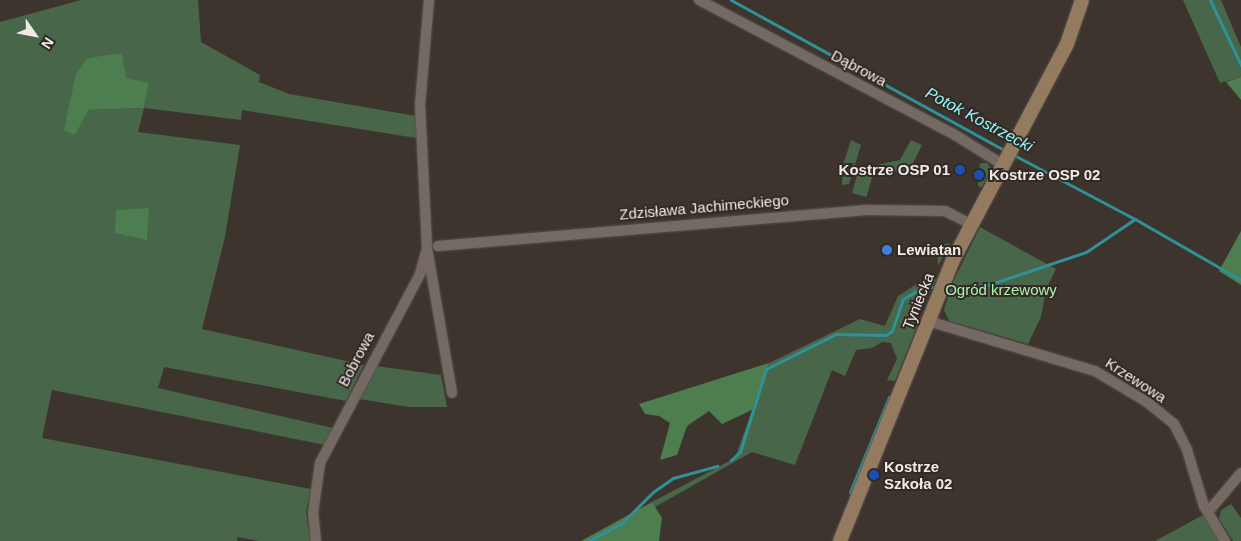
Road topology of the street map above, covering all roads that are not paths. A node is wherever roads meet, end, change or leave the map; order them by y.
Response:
1 (429, 0) edge
2 (699, 0) edge
3 (1082, 0) edge
4 (1008, 155) junction
5 (971, 224) junction
6 (438, 246) dead end
7 (427, 248) junction
8 (928, 321) junction
9 (452, 393) dead end
10 (1241, 473) edge
11 (1208, 512) junction
12 (316, 541) edge
13 (840, 541) edge
14 (1225, 541) edge

1 - 7 street, Bobrowa
2 - 4 street, Dąbrowa
3 - 4 street, Tyniecka
4 - 5 street, Tyniecka
5 - 6 street, Zdzisława Jachimeckiego
5 - 8 street, Tyniecka
7 - 9 street, Bobrowa
7 - 12 street, Bobrowa
8 - 11 street, Krzewowa
8 - 13 street, Tyniecka
10 - 11 street
11 - 14 street, Krzewowa

